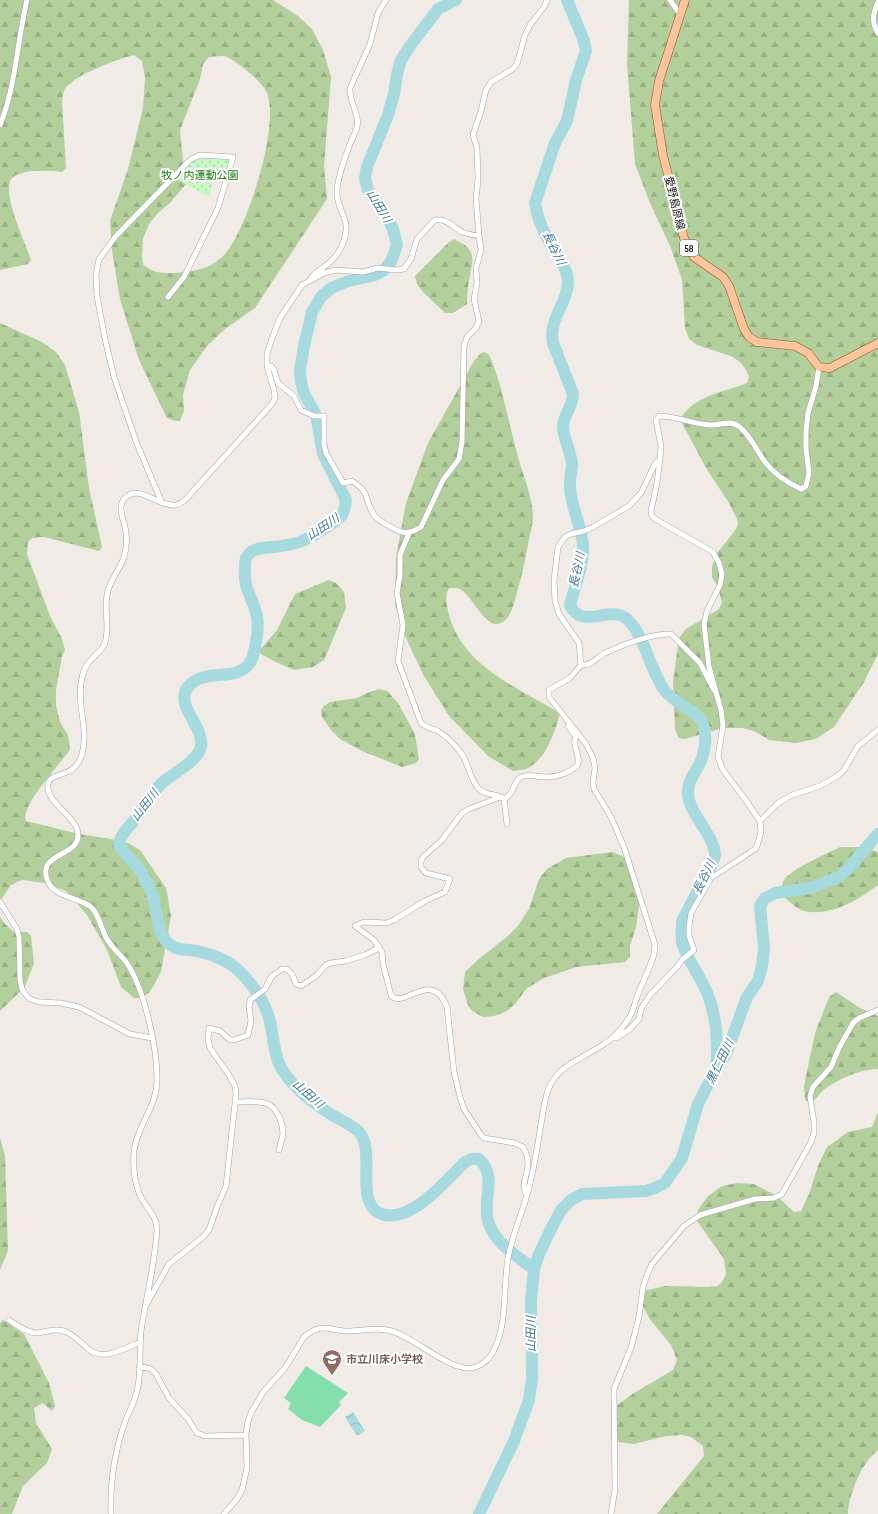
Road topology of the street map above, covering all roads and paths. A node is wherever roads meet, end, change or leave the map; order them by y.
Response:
1 (27, 0) edge
2 (386, 0) edge
3 (547, 0) edge
4 (670, 0) edge
5 (685, 0) edge
6 (878, 2) edge
7 (680, 14) junction
8 (878, 33) edge
9 (0, 125) edge
10 (479, 236) junction
11 (310, 280) junction
12 (168, 297) dead end
13 (878, 343) edge
14 (267, 366) junction
15 (819, 367) junction
16 (660, 459) junction
17 (162, 503) junction
18 (409, 533) junction
19 (580, 665) junction
20 (716, 691) junction
21 (553, 702) junction
22 (878, 730) edge
23 (576, 737) junction
24 (593, 758) junction
25 (502, 798) junction
26 (760, 821) junction
27 (507, 824) dead end
28 (0, 902) edge
29 (379, 948) junction
30 (878, 1010) edge
31 (152, 1038) junction
32 (613, 1038) junction
33 (237, 1102) junction
34 (279, 1150) dead end
35 (527, 1195) junction
36 (145, 1305) junction
37 (9, 1320) dead end
38 (140, 1342) junction
39 (139, 1366) junction
40 (246, 1435) junction
41 (111, 1514) edge
42 (224, 1514) edge
43 (611, 1514) edge

1 - 9 street
2 - 11 street
3 - 10 street
4 - 7 street
5 - 7 main road, 愛野島原線 / 58
6 - 8 street
7 - 15 main road, 愛野島原線 / 58
10 - 11 street
10 - 18 street
11 - 14 street
12 - 17 street
13 - 15 main road
14 - 17 street
14 - 18 street
15 - 16 street
16 - 19 street
16 - 20 street
17 - 31 street
18 - 25 street
19 - 20 street
19 - 21 street
20 - 26 street
21 - 23 street
21 - 24 street
22 - 26 street
23 - 24 street
23 - 25 street
24 - 32 street
25 - 27 street
25 - 29 street
26 - 32 street
28 - 31 street
29 - 33 street
29 - 35 street
30 - 43 street
31 - 36 street
32 - 35 street
33 - 34 street
33 - 36 street
35 - 40 street
36 - 38 street
37 - 38 street
38 - 39 street
39 - 40 street
39 - 41 street
40 - 42 street

